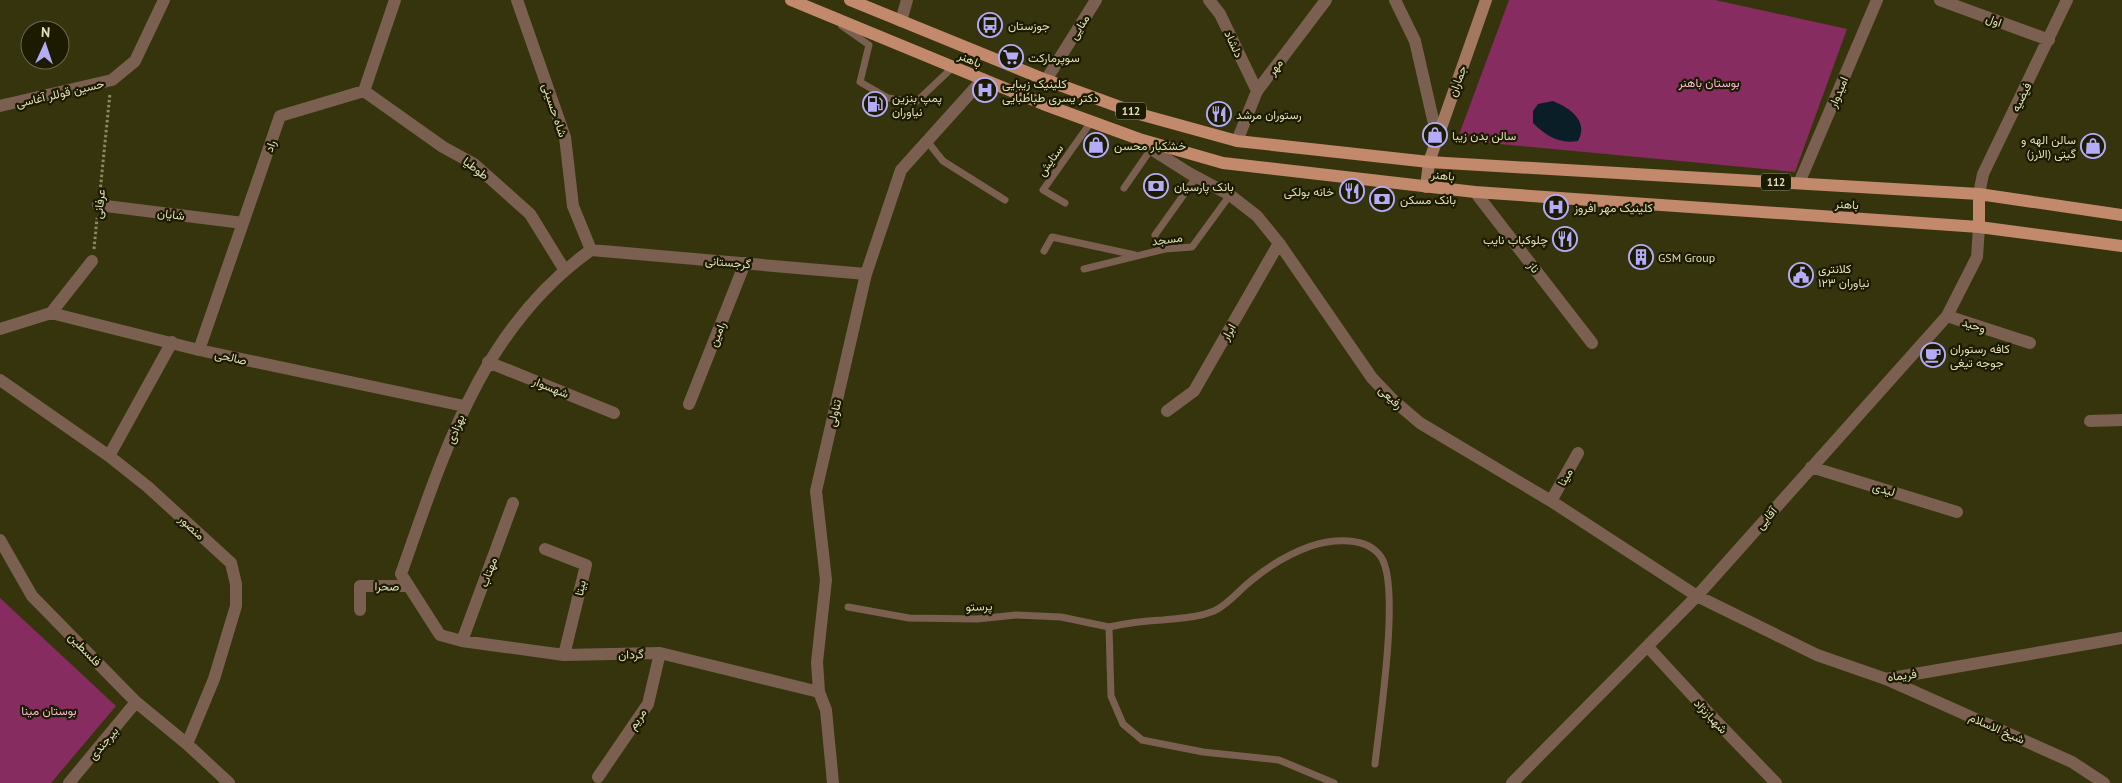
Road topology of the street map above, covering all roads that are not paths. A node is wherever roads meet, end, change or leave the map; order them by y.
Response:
1 (164, 0) edge
2 (395, 0) edge
3 (517, 0) edge
4 (791, 0) edge
5 (850, 0) edge
6 (907, 0) edge
7 (1096, 0) edge
8 (1209, 0) edge
9 (1326, 0) edge
10 (1395, 0) edge
11 (1486, 0) edge
12 (1877, 0) edge
13 (1940, 0) edge
14 (2067, 0) edge
15 (823, 13) junction
16 (901, 21) junction
17 (2049, 40) junction
18 (953, 67) junction
19 (983, 79) junction
20 (1046, 80) junction
21 (364, 91) junction
22 (1256, 91) junction
23 (0, 106) edge
24 (1091, 122) junction
25 (1437, 137) junction
26 (1139, 139) junction
27 (927, 141) junction
28 (1237, 141) junction
29 (1151, 149) junction
30 (1429, 162) junction
31 (1197, 176) junction
32 (1799, 183) junction
33 (1426, 187) junction
34 (1124, 188) dead end
35 (1475, 192) junction
36 (1979, 194) junction
37 (1230, 195) junction
38 (1005, 200) dead end
39 (1065, 203) dead end
40 (98, 206) road end
41 (2122, 215) edge
42 (243, 223) junction
43 (1979, 227) junction
44 (1154, 235) dead end
45 (1279, 243) junction
46 (2122, 246) edge
47 (591, 250) junction
48 (1044, 252) dead end
49 (1138, 256) junction
50 (92, 261) road end
51 (745, 263) junction
52 (564, 269) junction
53 (1084, 269) dead end
54 (866, 274) junction
55 (50, 313) junction
56 (1947, 316) junction
57 (0, 329) edge
58 (172, 342) junction
59 (1592, 343) dead end
60 (2030, 343) dead end
61 (199, 350) junction
62 (488, 362) junction
63 (0, 380) edge
64 (689, 404) dead end
65 (464, 406) junction
66 (1167, 411) dead end
67 (614, 413) dead end
68 (2122, 420) edge
69 (2090, 421) dead end
70 (1578, 453) dead end
71 (109, 456) junction
72 (1811, 467) junction
73 (1551, 501) junction
74 (513, 503) dead end
75 (1957, 512) dead end
76 (0, 540) edge
77 (545, 548) dead end
78 (408, 586) junction
79 (1697, 596) junction
80 (848, 607) dead end
81 (360, 610) dead end
82 (1109, 627) junction
83 (440, 635) joint
84 (2122, 638) edge
85 (462, 641) junction
86 (1648, 647) junction
87 (660, 653) junction
88 (564, 655) junction
89 (1886, 679) junction
90 (819, 692) junction
91 (136, 702) junction
92 (187, 744) junction
93 (1375, 764) dead end
94 (598, 777) dead end
95 (69, 783) edge
96 (229, 783) edge
97 (833, 783) edge
98 (1334, 783) edge
99 (1512, 783) edge
100 (1776, 783) edge
101 (2104, 783) edge

1 - 23 street, حسین قوللر آغاسی
2 - 21 street
3 - 47 street, شاه حسینی
4 - 15 main road, باهنر / 112
5 - 16 main road, باهنر / 112
6 - 16 street
7 - 20 street, منایی
8 - 22 street, دلشاد
9 - 22 street, مهر
10 - 25 street
11 - 25 main road, جماران
12 - 32 street, امیدوار
13 - 17 street, اول
14 - 17 street, فیضیه
15 - 18 main road, باهنر / 112
15 - 18 lane
16 - 20 main road, باهنر / 112
17 - 36 street, فیضیه
18 - 19 main road, باهنر / 112
19 - 24 main road, باهنر / 112
19 - 27 street, تناولی
20 - 28 main road, باهنر / 112
21 - 42 street, راد
21 - 52 street, طوطیا
22 - 28 street, مهر
24 - 26 main road, باهنر / 112
24 - 39 lane, ستایش
25 - 30 main road, جماران
26 - 29 street, رفیعی
26 - 33 main road, باهنر / 112
27 - 38 lane
27 - 54 street, تناولی
28 - 30 main road, باهنر / 112
29 - 31 street, رفیعی
29 - 34 lane
30 - 32 main road, باهنر / 112
30 - 33 main road, جماران
31 - 37 street, رفیعی
31 - 44 lane
32 - 36 main road, باهنر / 112
33 - 35 main road, باهنر / 112
35 - 43 main road, باهنر / 112
35 - 59 street, ناز
36 - 41 main road, باهنر / 112
36 - 43 main road
37 - 45 street, رفیعی
37 - 49 lane, مسجد
40 - 42 street, شایان
42 - 61 street, راد
43 - 46 main road, باهنر / 112
43 - 56 street, آقایی
45 - 66 street, ابرار
45 - 73 street, رفیعی
47 - 51 street, گرجستانی
47 - 52 street, بهزادی
48 - 49 lane
49 - 53 lane, مسجد
50 - 55 street
51 - 54 street, گرجستانی
51 - 64 street, رامین
52 - 62 street, بهزادی
54 - 90 street, تناولی
55 - 57 street
55 - 58 street, صالحی
56 - 60 street, وحید
56 - 72 street, آقایی
58 - 61 street, صالحی
58 - 71 street
61 - 65 street, صالحی
62 - 65 street, بهزادی
62 - 67 street, شهسوار
63 - 71 street, منصور
65 - 78 street, بهزادی
68 - 69 street
70 - 73 street, مینا
71 - 92 street, منصور
72 - 75 street, لیدی
72 - 79 street, آقایی
73 - 79 street, رفیعی
74 - 85 street, مهتاب
76 - 91 street, فلسطین
77 - 88 street, بیتا
78 - 81 street, صحرا
78 - 83 street, بهزادی
79 - 86 street, آقایی
79 - 89 street, فریماه
80 - 82 lane, پرستو
82 - 93 lane, پرستو
82 - 98 lane
83 - 85 street, گردان
84 - 89 street, فریماه
85 - 88 street, گردان
86 - 99 street, آقایی
86 - 100 street, شهبازنژاد
87 - 88 street, گردان
87 - 90 street, گردان
87 - 94 street, مریم
89 - 101 street, شیخ الاسلام
90 - 97 street, تناولی
91 - 92 street, فلسطین
91 - 95 street, بیرجندی
92 - 96 street, فلسطین

